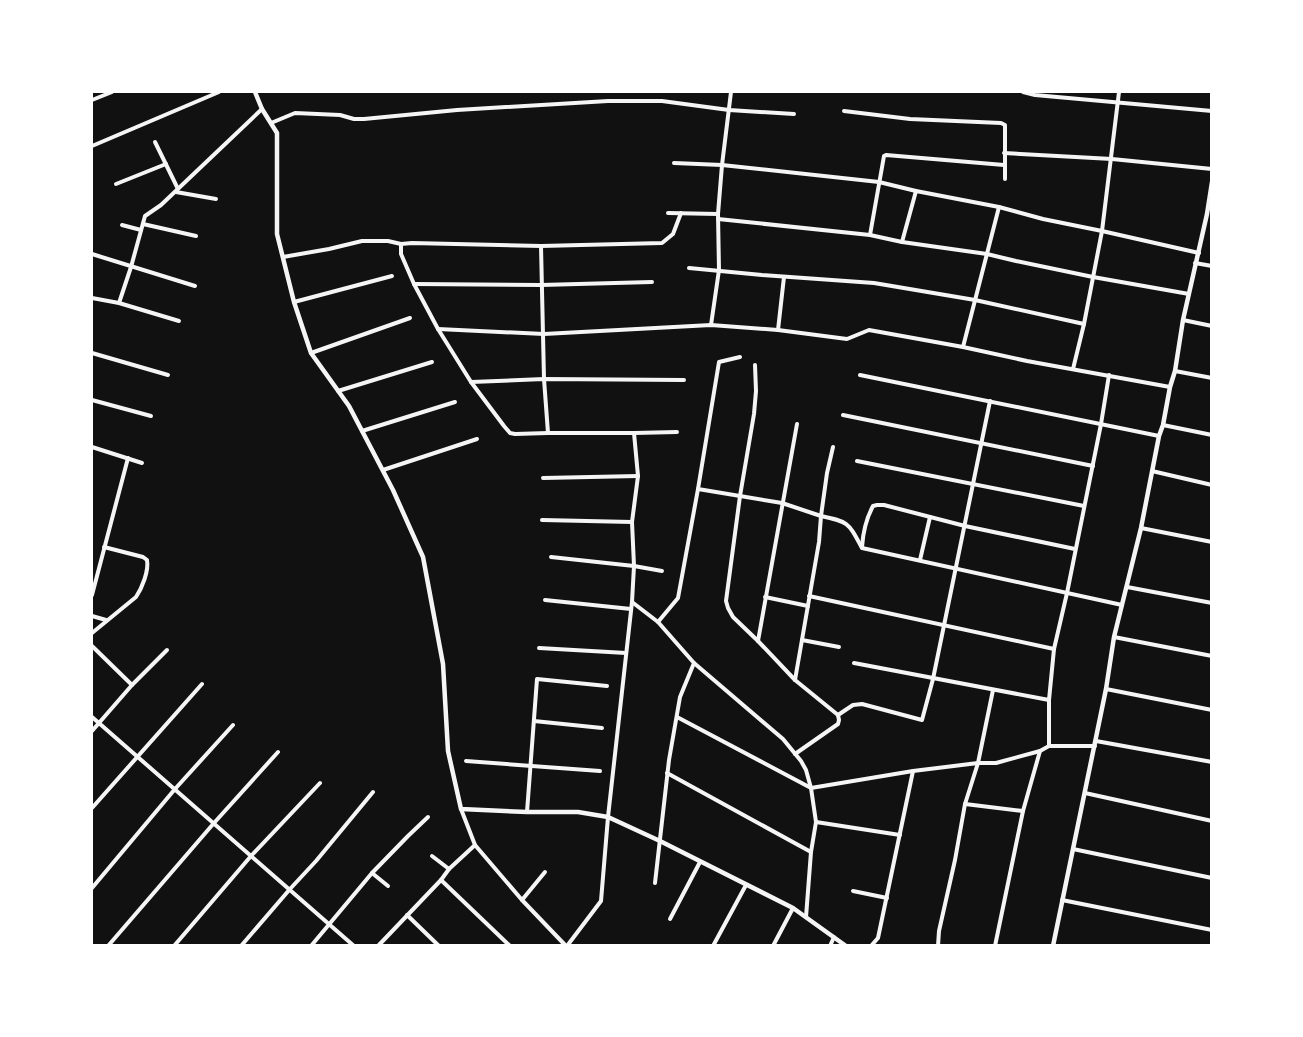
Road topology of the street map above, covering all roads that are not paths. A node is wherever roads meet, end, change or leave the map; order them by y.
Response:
1 (112, 92) edge
2 (219, 92) edge
3 (255, 92) edge
4 (731, 92) edge
5 (1023, 92) edge
6 (1119, 92) edge
7 (1035, 93) edge
8 (92, 100) edge
9 (1118, 102) junction
10 (262, 109) junction
11 (729, 110) junction
12 (844, 111) dead end
13 (1212, 111) edge
14 (794, 114) dead end
15 (271, 123) junction
16 (155, 142) dead end
17 (92, 146) edge
18 (1004, 153) junction
19 (1112, 159) junction
20 (674, 163) dead end
21 (166, 164) junction
22 (722, 165) junction
23 (1004, 165) junction
24 (1212, 169) edge
25 (1005, 179) dead end
26 (879, 182) junction
27 (1212, 182) edge
28 (116, 184) dead end
29 (177, 190) junction
30 (916, 191) junction
31 (216, 200) dead end
32 (999, 207) junction
33 (668, 213) dead end
34 (681, 213) junction
35 (1209, 215) edge
36 (718, 217) junction
37 (143, 224) junction
38 (122, 225) dead end
39 (141, 230) junction
40 (1102, 231) junction
41 (870, 235) junction
42 (196, 236) dead end
43 (902, 242) junction
44 (401, 244) junction
45 (541, 246) junction
46 (1199, 253) junction
47 (92, 254) edge
48 (987, 254) junction
49 (283, 257) junction
50 (1195, 263) junction
51 (1212, 266) edge
52 (131, 267) junction
53 (688, 268) dead end
54 (719, 270) junction
55 (393, 276) dead end
56 (784, 277) junction
57 (1093, 278) junction
58 (652, 282) dead end
59 (414, 284) junction
60 (541, 285) junction
61 (195, 286) dead end
62 (1189, 294) junction
63 (92, 298) edge
64 (975, 300) junction
65 (294, 302) junction
66 (119, 303) junction
67 (410, 318) dead end
68 (1183, 320) junction
69 (179, 321) dead end
70 (1084, 324) junction
71 (711, 326) junction
72 (1212, 326) edge
73 (438, 328) junction
74 (778, 330) junction
75 (544, 334) junction
76 (963, 347) junction
77 (92, 353) edge
78 (311, 353) junction
79 (740, 357) dead end
80 (432, 362) dead end
81 (755, 365) dead end
82 (1073, 369) junction
83 (1175, 371) junction
84 (168, 375) dead end
85 (860, 375) dead end
86 (1109, 375) junction
87 (1212, 378) edge
88 (544, 379) junction
89 (684, 380) dead end
90 (471, 382) junction
91 (1170, 387) junction
92 (338, 391) junction
93 (92, 399) edge
94 (990, 401) junction
95 (455, 402) dead end
96 (843, 415) dead end
97 (151, 416) dead end
98 (797, 424) dead end
99 (1101, 424) junction
100 (1163, 425) junction
101 (362, 431) junction
102 (677, 432) dead end
103 (548, 433) junction
104 (634, 433) junction
105 (1212, 435) edge
106 (1159, 436) junction
107 (477, 439) dead end
108 (982, 443) junction
109 (92, 447) edge
110 (833, 447) dead end
111 (128, 458) junction
112 (857, 461) dead end
113 (142, 463) dead end
114 (1092, 466) junction
115 (383, 470) junction
116 (1152, 471) junction
117 (639, 476) junction
118 (543, 478) dead end
119 (974, 484) junction
120 (1212, 485) edge
121 (698, 489) junction
122 (740, 496) junction
123 (782, 503) junction
124 (1084, 506) junction
125 (821, 516) junction
126 (930, 517) junction
127 (542, 520) dead end
128 (632, 522) junction
129 (965, 526) junction
130 (1141, 528) junction
131 (1212, 542) edge
132 (104, 547) junction
133 (862, 548) junction
134 (1075, 549) junction
135 (551, 557) dead end
136 (920, 560) junction
137 (634, 566) junction
138 (957, 568) junction
139 (662, 571) dead end
140 (1126, 587) junction
141 (1067, 593) junction
142 (92, 595) edge
143 (809, 596) junction
144 (765, 597) junction
145 (545, 600) dead end
146 (632, 602) junction
147 (1212, 603) edge
148 (1122, 605) junction
149 (808, 606) junction
150 (631, 609) junction
151 (92, 615) edge
152 (106, 620) junction
153 (658, 622) junction
154 (944, 624) junction
155 (92, 633) edge
156 (1114, 637) junction
157 (802, 640) junction
158 (758, 641) junction
159 (92, 646) edge
160 (839, 647) dead end
161 (539, 648) dead end
162 (1054, 649) junction
163 (167, 650) dead end
164 (626, 653) junction
165 (1212, 656) edge
166 (694, 663) junction
167 (854, 663) dead end
168 (933, 679) junction
169 (795, 680) junction
170 (202, 684) dead end
171 (132, 686) junction
172 (607, 686) dead end
173 (1106, 689) junction
174 (993, 690) junction
175 (1049, 700) junction
176 (1212, 710) edge
177 (838, 715) junction
178 (92, 717) edge
179 (677, 717) junction
180 (534, 721) junction
181 (98, 723) junction
182 (233, 725) dead end
183 (602, 728) dead end
184 (92, 731) edge
185 (1095, 744) junction
186 (1049, 746) junction
187 (1040, 751) junction
188 (278, 752) dead end
189 (795, 754) junction
190 (138, 757) junction
191 (465, 761) dead end
192 (1212, 762) edge
193 (978, 763) junction
194 (531, 766) junction
195 (600, 771) dead end
196 (913, 771) junction
197 (667, 773) junction
198 (320, 783) dead end
199 (812, 788) junction
200 (175, 789) junction
201 (373, 792) dead end
202 (1085, 794) junction
203 (964, 804) junction
204 (92, 808) edge
205 (461, 809) junction
206 (1023, 811) junction
207 (527, 812) junction
208 (428, 817) dead end
209 (608, 817) junction
210 (1212, 821) edge
211 (816, 822) junction
212 (214, 823) junction
213 (900, 835) junction
214 (660, 840) junction
215 (475, 845) junction
216 (1073, 849) junction
217 (811, 852) junction
218 (251, 856) junction
219 (432, 856) dead end
220 (700, 862) junction
221 (449, 869) junction
222 (545, 872) dead end
223 (372, 873) junction
224 (1212, 878) edge
225 (441, 880) junction
226 (655, 883) dead end
227 (746, 885) junction
228 (388, 886) dead end
229 (92, 888) edge
230 (290, 889) junction
231 (853, 891) dead end
232 (887, 898) junction
233 (522, 900) junction
234 (1062, 900) junction
235 (793, 908) junction
236 (407, 915) junction
237 (806, 917) junction
238 (670, 919) dead end
239 (330, 924) junction
240 (1212, 930) edge
241 (834, 937) junction
242 (108, 945) edge
243 (174, 945) edge
244 (241, 945) edge
245 (311, 945) edge
246 (354, 945) edge
247 (378, 945) edge
248 (439, 945) edge
249 (510, 945) edge
250 (567, 945) edge
251 (713, 945) edge
252 (773, 945) edge
253 (830, 945) edge
254 (846, 945) edge
255 (871, 945) edge
256 (937, 945) edge
257 (994, 945) edge
258 (1053, 945) edge

1 - 8 street
2 - 17 street
3 - 10 street
4 - 11 street
5 - 7 street
6 - 9 street
7 - 9 street
9 - 13 street
9 - 19 street
10 - 15 street
10 - 29 street
11 - 14 street
11 - 15 street
11 - 22 street
12 - 18 street
15 - 49 street
16 - 21 street
18 - 19 street
18 - 23 street
19 - 24 street
19 - 40 street
20 - 22 street
21 - 28 street
21 - 29 street
22 - 26 street
22 - 36 street
23 - 25 street
23 - 26 street
26 - 30 street
26 - 41 street
27 - 35 street
29 - 31 street
29 - 37 street
30 - 32 street
30 - 43 street
32 - 40 street
32 - 48 street
33 - 34 street
34 - 36 street
34 - 45 street
35 - 46 street
36 - 41 street
36 - 54 street
37 - 39 street
37 - 42 street
38 - 39 street
39 - 52 street
40 - 46 street
40 - 57 street
41 - 43 street
43 - 48 street
44 - 45 street
44 - 49 street
44 - 59 street
45 - 60 street
46 - 50 street
47 - 52 street
48 - 57 street
48 - 64 street
49 - 65 street
50 - 51 street
50 - 62 street
52 - 61 street
52 - 66 street
53 - 54 street
54 - 56 street
54 - 71 street
55 - 65 street
56 - 64 street
56 - 74 street
57 - 62 street
57 - 70 street
58 - 60 street
59 - 60 street
59 - 73 street
60 - 75 street
62 - 68 street
63 - 66 street
64 - 70 street
64 - 76 street
65 - 78 street
66 - 69 street
67 - 78 street
68 - 72 street
68 - 83 street
70 - 82 street
71 - 74 street
71 - 75 street
73 - 75 street
73 - 90 street
74 - 76 street
75 - 88 street
76 - 82 street
77 - 84 street
78 - 92 street
79 - 121 street
80 - 92 street
81 - 122 street
82 - 86 street
83 - 87 street
83 - 91 street
85 - 94 street
86 - 91 street
86 - 99 street
88 - 89 street
88 - 90 street
88 - 103 street
90 - 103 street
91 - 100 street
92 - 101 street
93 - 97 street
94 - 99 street
94 - 108 street
95 - 101 street
96 - 108 street
98 - 123 street
99 - 106 street
99 - 114 street
100 - 105 street
100 - 106 street
101 - 115 street
102 - 104 street
103 - 104 street
104 - 117 street
106 - 116 street
107 - 115 street
108 - 114 street
108 - 119 street
109 - 111 street
110 - 125 street
111 - 113 street
111 - 132 street
112 - 119 street
114 - 124 street
115 - 205 street
116 - 120 street
116 - 130 street
117 - 118 street
117 - 128 street
119 - 124 street
119 - 129 street
121 - 122 street
121 - 153 street
122 - 123 street
122 - 158 street
123 - 125 street
123 - 144 street
124 - 134 street
125 - 133 street
125 - 143 street
126 - 129 street
126 - 133 street
126 - 136 street
127 - 128 street
128 - 137 street
129 - 134 street
129 - 138 street
130 - 131 street
130 - 140 street
132 - 142 street
132 - 152 street
133 - 136 street
134 - 141 street
135 - 137 street
136 - 138 street
137 - 139 street
137 - 146 street
138 - 141 street
138 - 154 street
140 - 147 street
140 - 148 street
141 - 148 street
141 - 162 street
143 - 149 street
143 - 154 street
144 - 149 street
144 - 158 street
145 - 150 street
146 - 150 street
146 - 153 street
148 - 156 street
149 - 157 street
150 - 164 street
151 - 152 street
152 - 155 street
153 - 166 street
154 - 162 street
154 - 168 street
156 - 165 street
156 - 173 street
157 - 160 street
157 - 169 street
158 - 169 street
159 - 171 street
161 - 164 street
162 - 175 street
163 - 171 street
164 - 209 street
166 - 179 street
166 - 189 street
167 - 168 street
168 - 174 street
168 - 177 street
169 - 177 street
170 - 190 street
171 - 181 street
172 - 180 street
173 - 176 street
173 - 185 street
174 - 175 street
174 - 193 street
175 - 186 street
177 - 189 street
178 - 181 street
179 - 197 street
179 - 199 street
180 - 183 street
180 - 194 street
181 - 184 street
181 - 190 street
182 - 200 street
185 - 186 street
185 - 192 street
185 - 202 street
186 - 187 street
187 - 193 street
187 - 206 street
188 - 212 street
189 - 199 street
190 - 200 street
190 - 204 street
191 - 194 street
193 - 196 street
193 - 203 street
194 - 195 street
194 - 207 street
196 - 199 street
196 - 213 street
197 - 214 street
197 - 217 street
198 - 218 street
199 - 211 street
200 - 212 street
200 - 229 street
201 - 230 street
202 - 210 street
202 - 216 street
203 - 206 street
203 - 256 street
205 - 207 street
205 - 215 street
206 - 257 street
207 - 209 street
208 - 223 street
209 - 214 street
209 - 250 street
211 - 213 street
211 - 217 street
212 - 218 street
212 - 242 street
213 - 232 street
214 - 220 street
214 - 226 street
215 - 221 street
215 - 233 street
216 - 224 street
216 - 234 street
217 - 237 street
218 - 230 street
218 - 243 street
219 - 221 street
220 - 227 street
220 - 238 street
221 - 225 street
222 - 233 street
223 - 228 street
223 - 239 street
225 - 236 street
225 - 249 street
227 - 235 street
227 - 251 street
230 - 239 street
230 - 244 street
231 - 232 street
232 - 255 street
233 - 250 street
234 - 240 street
234 - 258 street
235 - 237 street
235 - 252 street
236 - 247 street
236 - 248 street
237 - 241 street
239 - 245 street
239 - 246 street
241 - 253 street
241 - 254 street

